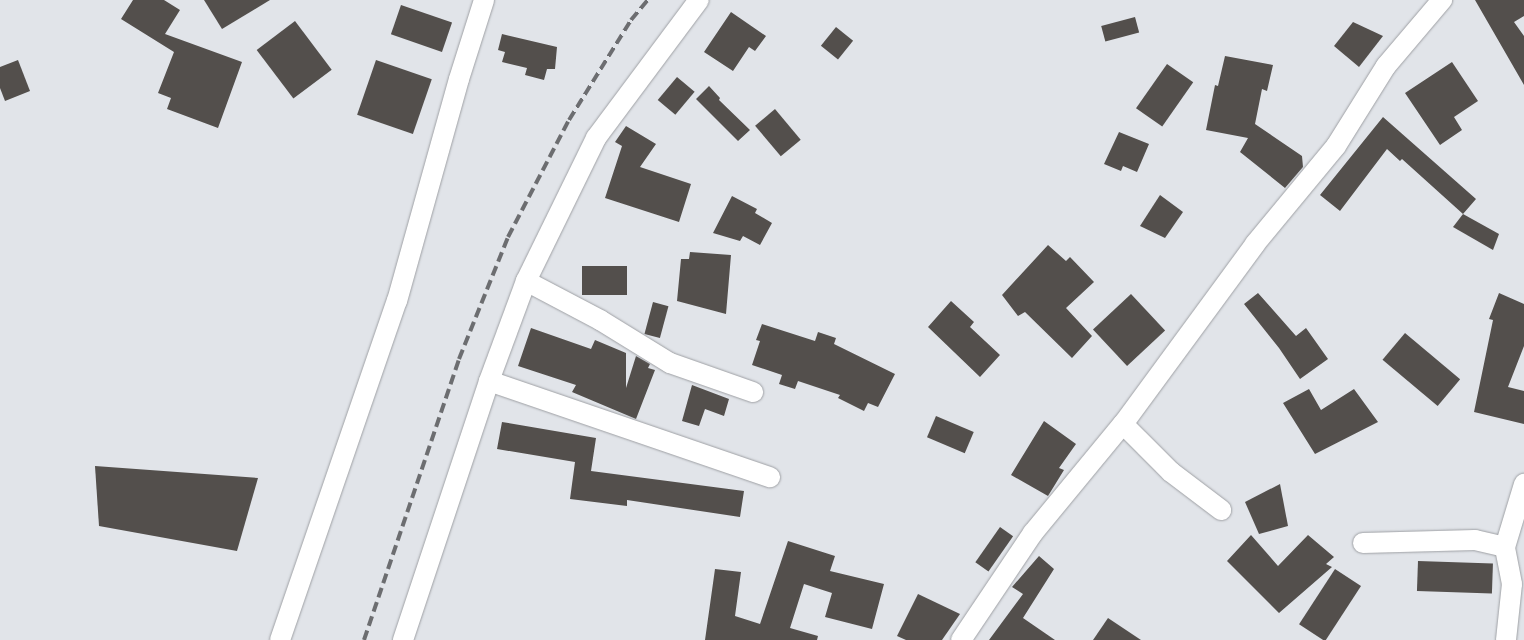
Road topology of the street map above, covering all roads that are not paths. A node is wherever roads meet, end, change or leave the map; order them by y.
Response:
1 (484, 0) edge
2 (699, 0) edge
3 (1442, 0) edge
4 (526, 281) junction
5 (489, 382) junction
6 (753, 392) dead end
7 (1123, 424) junction
8 (770, 477) dead end
9 (1524, 484) edge
10 (1222, 510) dead end
11 (1363, 543) dead end
12 (1505, 547) junction
13 (280, 640) edge
14 (403, 640) edge
15 (961, 640) edge
16 (1506, 640) edge

1 - 13 street
2 - 4 street
3 - 7 street
4 - 5 street
4 - 6 street
5 - 8 street
5 - 14 street
7 - 10 street
7 - 15 street
9 - 12 street
11 - 12 street
12 - 16 street

